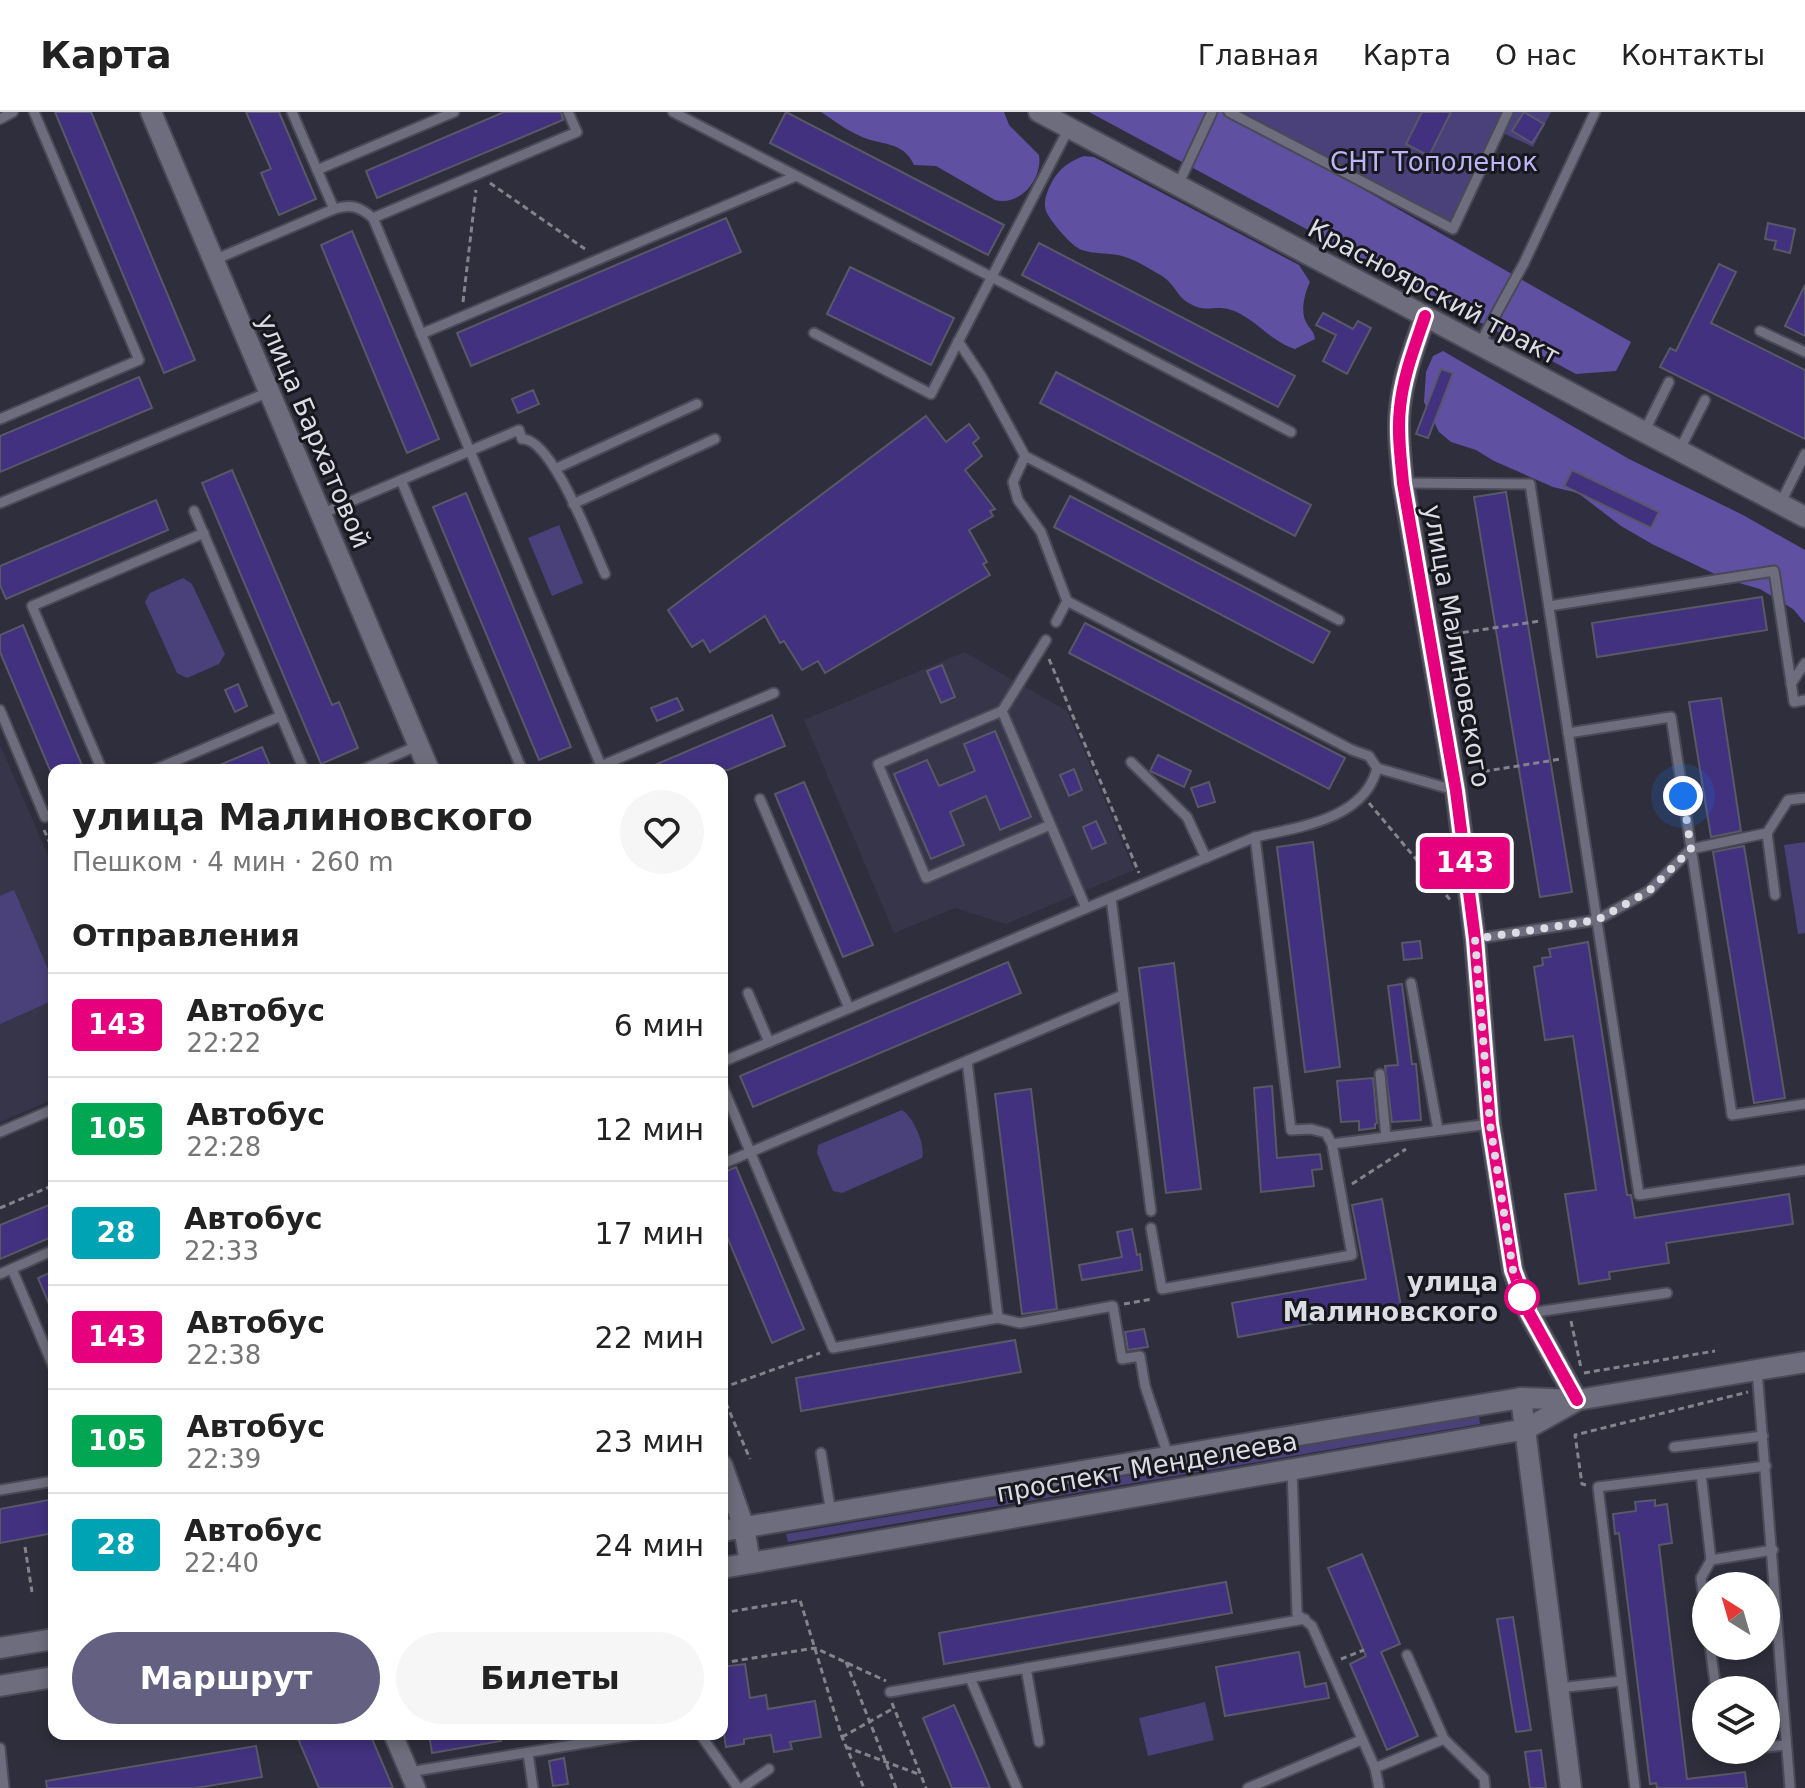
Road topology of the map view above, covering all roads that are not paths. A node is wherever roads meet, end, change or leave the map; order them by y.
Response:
1 (13, 112) edge
2 (34, 112) edge
3 (151, 112) edge
4 (292, 112) edge
5 (454, 112) edge
6 (568, 112) edge
7 (673, 112) edge
8 (1039, 112) edge
9 (1212, 112) edge
10 (1229, 112) edge
11 (1508, 112) edge
12 (1595, 112) edge
13 (0, 119) edge
14 (1069, 128) junction
15 (317, 170) junction
16 (796, 176) junction
17 (1178, 185) junction
18 (334, 209) junction
19 (373, 218) junction
20 (214, 260) junction
21 (992, 277) junction
22 (1425, 316) junction
23 (1760, 331) dead end
24 (814, 333) dead end
25 (421, 334) junction
26 (958, 341) junction
27 (1479, 345) junction
28 (1805, 352) edge
29 (1669, 382) dead end
30 (269, 392) junction
31 (1705, 400) dead end
32 (697, 404) dead end
33 (0, 419) edge
34 (1291, 432) dead end
35 (1644, 432) junction
36 (715, 439) dead end
37 (470, 451) junction
38 (1679, 451) junction
39 (1805, 454) edge
40 (1025, 456) junction
41 (557, 468) junction
42 (401, 480) junction
43 (1403, 483) junction
44 (0, 503) edge
45 (573, 504) junction
46 (1780, 504) junction
47 (194, 511) dead end
48 (321, 514) junction
49 (1805, 517) edge
50 (204, 533) junction
51 (605, 574) dead end
52 (1067, 601) junction
53 (1549, 606) junction
54 (1339, 620) dead end
55 (1056, 622) dead end
56 (1044, 642) road end
57 (1805, 663) edge
58 (1791, 684) junction
59 (774, 693) dead end
60 (1805, 700) edge
61 (0, 710) edge
62 (1002, 711) junction
63 (281, 716) junction
64 (1568, 733) junction
65 (419, 745) junction
66 (1131, 762) dead end
67 (99, 764) edge
68 (168, 764) edge
69 (301, 764) edge
70 (376, 764) edge
71 (427, 764) edge
72 (519, 764) edge
73 (594, 764) edge
74 (605, 764) edge
75 (1377, 768) junction
76 (1456, 791) junction
77 (1805, 798) edge
78 (760, 799) dead end
79 (48, 811) edge
80 (1050, 825) junction
81 (1767, 833) junction
82 (1255, 837) junction
83 (1691, 849) junction
84 (1206, 858) junction
85 (1775, 895) dead end
86 (1111, 898) junction
87 (1086, 908) junction
88 (1597, 920) junction
89 (1475, 939) junction
90 (1411, 983) dead end
91 (748, 993) dead end
92 (1123, 995) junction
93 (849, 1008) junction
94 (769, 1042) junction
95 (728, 1059) edge
96 (967, 1061) junction
97 (1380, 1074) dead end
98 (728, 1099) edge
99 (1805, 1104) edge
100 (48, 1112) edge
101 (1490, 1124) junction
102 (1438, 1130) junction
103 (0, 1132) edge
104 (1386, 1137) junction
105 (1332, 1144) junction
106 (750, 1152) junction
107 (728, 1161) edge
108 (1805, 1170) edge
109 (1151, 1211) dead end
110 (1151, 1228) dead end
111 (48, 1253) edge
112 (12, 1269) junction
113 (0, 1274) edge
114 (1667, 1293) dead end
115 (1529, 1313) junction
116 (998, 1318) junction
117 (48, 1354) edge
118 (1805, 1362) edge
119 (1758, 1380) junction
120 (1521, 1398) junction
121 (1576, 1400) junction
122 (1526, 1429) junction
123 (1763, 1436) junction
124 (1674, 1447) dead end
125 (821, 1453) dead end
126 (1168, 1455) junction
127 (1766, 1466) junction
128 (1292, 1467) junction
129 (1701, 1474) junction
130 (48, 1482) edge
131 (728, 1482) edge
132 (0, 1490) edge
133 (831, 1513) junction
134 (744, 1527) junction
135 (728, 1530) edge
136 (1773, 1550) junction
137 (1711, 1560) junction
138 (750, 1563) junction
139 (728, 1567) edge
140 (1704, 1572) edge
141 (1305, 1619) junction
142 (48, 1640) edge
143 (0, 1648) edge
144 (1407, 1655) dead end
145 (1026, 1668) junction
146 (48, 1678) edge
147 (970, 1678) junction
148 (1621, 1681) junction
149 (0, 1686) edge
150 (1559, 1688) junction
151 (890, 1692) dead end
152 (1444, 1739) junction
153 (395, 1740) edge
154 (604, 1740) edge
155 (704, 1740) edge
156 (1361, 1740) junction
157 (1039, 1742) dead end
158 (1786, 1745) junction
159 (1780, 1746) edge
160 (0, 1748) edge
161 (528, 1753) junction
162 (1375, 1768) junction
163 (769, 1769) dead end
164 (412, 1780) edge
165 (4, 1788) edge
166 (533, 1788) edge
167 (740, 1788) edge
168 (1017, 1788) edge
169 (1248, 1788) edge
170 (1379, 1788) edge
171 (1485, 1788) edge
172 (1571, 1788) edge
173 (1635, 1788) edge
174 (1790, 1788) edge

1 - 13 lane
2 - 33 lane
3 - 20 main road, улица Бархатовой
4 - 15 lane
5 - 15 lane
6 - 19 lane
7 - 16 lane
8 - 14 main road, Красноярский тракт
9 - 17 lane
10 - 11 lane
12 - 27 lane
14 - 17 main road, Красноярский тракт
14 - 21 lane
15 - 18 lane
16 - 21 lane
16 - 25 lane
17 - 22 main road, Красноярский тракт
18 - 19 lane
18 - 20 lane
19 - 25 lane
20 - 30 main road, улица Бархатовой
21 - 26 lane
21 - 34 lane
22 - 27 main road, Красноярский тракт
22 - 43 main road, улица Малиновского
23 - 28 lane
24 - 26 lane
25 - 37 lane
26 - 40 lane
27 - 35 main road, Красноярский тракт
29 - 35 lane
30 - 44 lane
30 - 48 main road, улица Бархатовой
31 - 38 lane
32 - 41 lane
35 - 38 main road, Красноярский тракт
36 - 45 lane
37 - 41 lane
37 - 42 lane
37 - 73 lane
38 - 46 main road, Красноярский тракт
39 - 46 lane
40 - 52 lane
40 - 54 lane
41 - 45 lane
42 - 48 lane
42 - 72 lane
43 - 53 lane
43 - 76 main road, улица Малиновского
45 - 51 lane
46 - 49 main road, Красноярский тракт
47 - 50 lane
48 - 65 main road, улица Бархатовой
50 - 63 lane
50 - 67 lane
52 - 55 lane
52 - 75 lane
53 - 58 lane
53 - 64 lane
56 - 62 lane
57 - 58 lane
58 - 60 lane
59 - 74 lane
61 - 79 lane
62 - 80 lane
62 - 80 lane
63 - 68 lane
63 - 69 lane
64 - 83 lane
64 - 88 lane
65 - 70 lane
65 - 71 main road, улица Бархатовой
66 - 84 lane
75 - 76 lane
75 - 82 lane
76 - 89 main road, улица Малиновского
77 - 81 lane
78 - 93 lane
80 - 87 lane
81 - 83 lane
81 - 85 lane
82 - 84 lane
82 - 105 lane
83 - 88 lane
83 - 99 lane
84 - 86 lane
86 - 87 lane
86 - 92 lane
87 - 93 lane
88 - 89 lane
88 - 108 lane
89 - 101 main road, улица Малиновского
90 - 102 lane
91 - 94 lane
92 - 96 lane
92 - 109 lane
93 - 94 lane
94 - 95 lane
96 - 106 lane
96 - 116 lane
97 - 104 lane
98 - 106 lane
100 - 103 lane
101 - 102 lane
101 - 115 main road, улица Малиновского
102 - 104 lane
104 - 105 lane
105 - 110 lane
106 - 107 lane
106 - 116 lane
111 - 112 lane
112 - 113 lane
112 - 117 lane
114 - 115 lane
115 - 121 main road, улица Малиновского
116 - 126 lane
118 - 119 main road, проспект Менделеева
119 - 121 main road, проспект Менделеева
119 - 123 lane
120 - 121 main road, проспект Менделеева
120 - 122 main road
120 - 126 main road, проспект Менделеева
121 - 122 main road, проспект Менделеева
122 - 128 main road, проспект Менделеева
122 - 150 main road
123 - 124 lane
123 - 127 lane
125 - 133 lane
126 - 133 main road, проспект Менделеева
127 - 129 lane
127 - 136 lane
128 - 138 main road, проспект Менделеева
128 - 141 lane
129 - 137 lane
129 - 148 lane
130 - 132 lane
131 - 134 main road
133 - 134 main road, проспект Менделеева
134 - 135 main road, проспект Менделеева
134 - 138 main road
136 - 137 lane
136 - 158 lane
137 - 140 lane
138 - 139 main road, проспект Менделеева
141 - 145 lane
141 - 156 lane
142 - 143 main road
144 - 152 lane
145 - 147 lane
145 - 157 lane
146 - 149 main road
147 - 151 lane
147 - 168 lane
148 - 150 lane
148 - 173 lane
150 - 172 main road
152 - 162 lane
152 - 171 lane
153 - 164 street
154 - 161 lane
155 - 167 lane
156 - 162 lane
156 - 169 lane
158 - 159 lane
158 - 174 lane
160 - 165 lane
161 - 164 lane
161 - 166 lane
162 - 170 lane
163 - 167 lane

